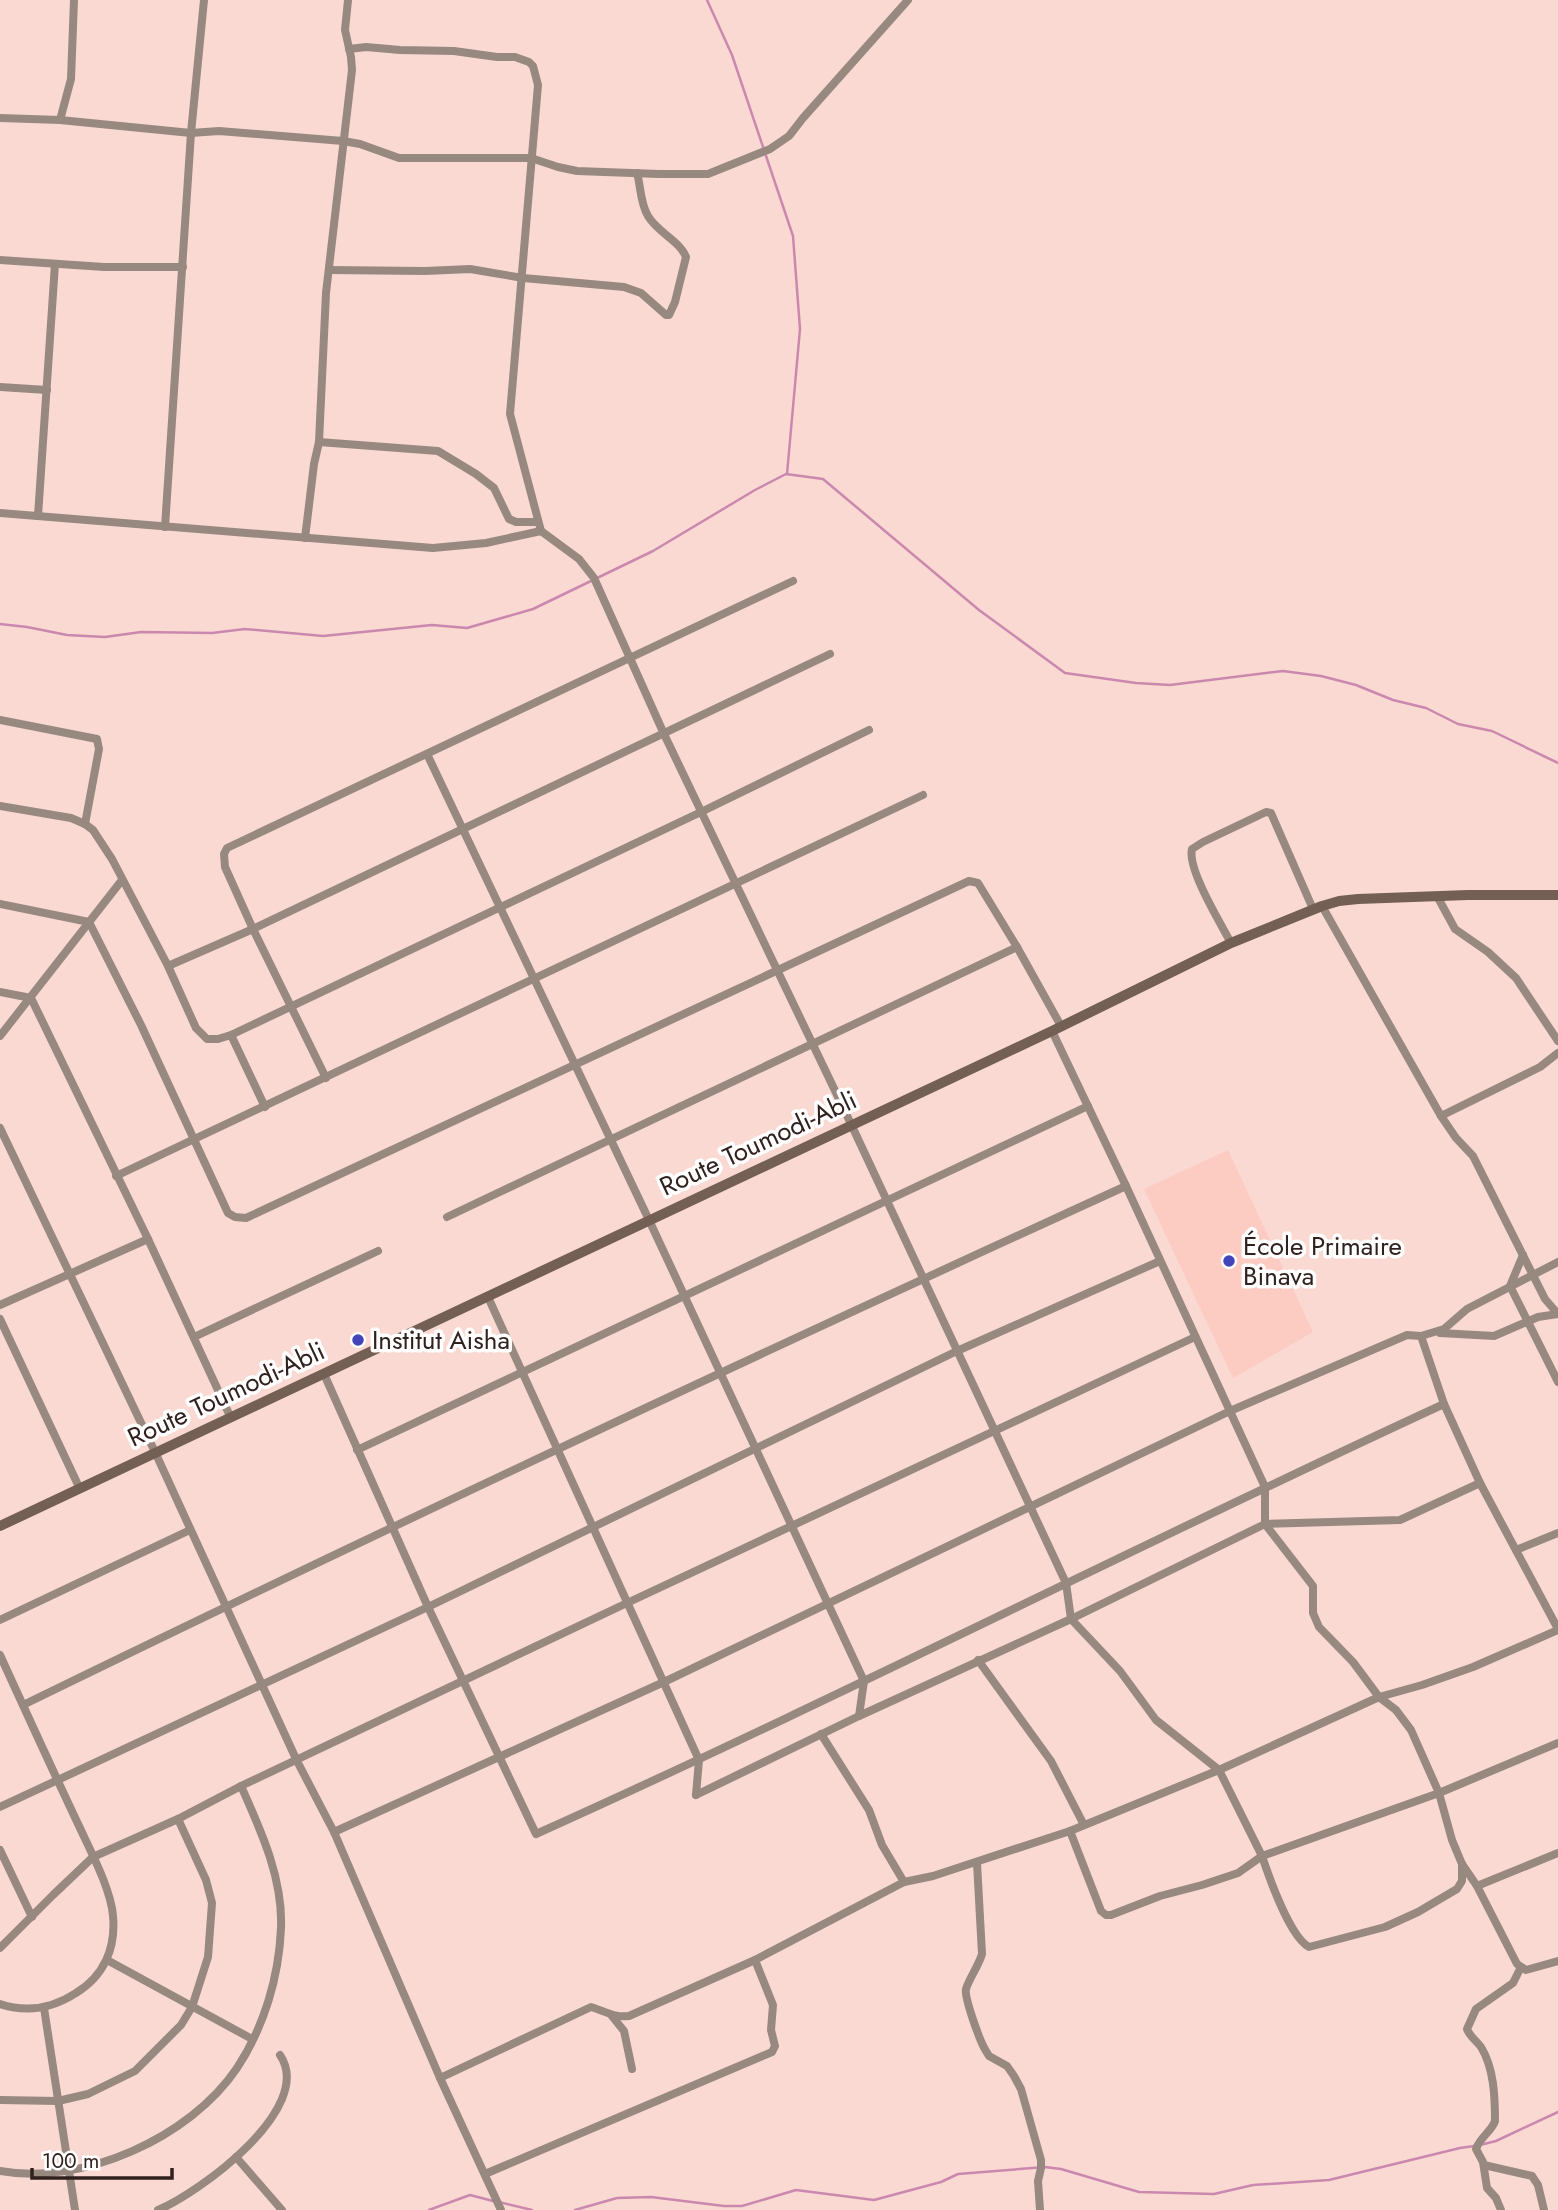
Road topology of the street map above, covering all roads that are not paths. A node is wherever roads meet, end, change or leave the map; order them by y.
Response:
1 (74, 0) edge
2 (204, 0) edge
3 (348, 0) edge
4 (908, 0) edge
5 (349, 49) junction
6 (0, 118) edge
7 (60, 120) junction
8 (191, 133) junction
9 (343, 141) junction
10 (531, 158) junction
11 (637, 173) junction
12 (0, 260) edge
13 (55, 264) junction
14 (183, 267) junction
15 (329, 270) junction
16 (523, 278) junction
17 (0, 387) edge
18 (47, 390) junction
19 (319, 442) junction
20 (0, 513) edge
21 (38, 516) junction
22 (166, 527) junction
23 (539, 527) junction
24 (305, 538) junction
25 (793, 581) dead end
26 (830, 654) dead end
27 (629, 659) junction
28 (0, 720) edge
29 (869, 730) dead end
30 (664, 734) junction
31 (427, 754) junction
32 (923, 795) dead end
33 (0, 806) edge
34 (701, 812) junction
35 (85, 824) junction
36 (463, 830) junction
37 (122, 880) junction
38 (735, 884) junction
39 (1558, 895) edge
40 (1437, 896) junction
41 (0, 905) edge
42 (501, 907) junction
43 (1317, 908) junction
44 (89, 922) junction
45 (253, 929) junction
46 (1231, 943) junction
47 (1017, 947) junction
48 (168, 966) junction
49 (776, 969) junction
50 (534, 979) junction
51 (0, 992) edge
52 (31, 998) junction
53 (291, 1006) junction
54 (1056, 1029) junction
55 (0, 1035) edge
56 (231, 1035) junction
57 (1558, 1041) edge
58 (812, 1044) junction
59 (1558, 1053) edge
60 (575, 1063) junction
61 (327, 1078) junction
62 (1088, 1106) junction
63 (265, 1107) junction
64 (1441, 1116) junction
65 (851, 1124) junction
66 (0, 1128) edge
67 (611, 1139) junction
68 (193, 1141) junction
69 (116, 1176) junction
70 (1126, 1186) junction
71 (887, 1201) junction
72 (447, 1217) dead end
73 (649, 1220) junction
74 (148, 1239) junction
75 (378, 1251) dead end
76 (1523, 1255) junction
77 (1160, 1261) junction
78 (1558, 1262) edge
79 (70, 1274) junction
80 (1533, 1275) junction
81 (923, 1279) junction
82 (1510, 1286) junction
83 (488, 1297) junction
84 (685, 1297) junction
85 (0, 1305) edge
86 (1558, 1314) edge
87 (0, 1319) edge
88 (1530, 1322) junction
89 (1436, 1332) junction
90 (1421, 1336) junction
91 (194, 1337) junction
92 (1195, 1337) junction
93 (957, 1351) junction
94 (324, 1374) junction
95 (523, 1374) junction
96 (721, 1374) junction
97 (1558, 1382) edge
98 (1444, 1404) junction
99 (1230, 1411) junction
100 (230, 1416) junction
101 (994, 1432) junction
102 (756, 1449) junction
103 (357, 1450) junction
104 (557, 1450) junction
105 (155, 1452) junction
106 (1480, 1483) junction
107 (79, 1487) junction
108 (1265, 1487) junction
109 (1030, 1506) junction
110 (1, 1523) edge
111 (1265, 1524) junction
112 (791, 1526) junction
113 (593, 1527) junction
114 (394, 1528) junction
115 (190, 1530) junction
116 (1558, 1533) edge
117 (1516, 1550) junction
118 (1066, 1583) junction
119 (627, 1603) junction
120 (828, 1604) junction
121 (226, 1606) junction
122 (428, 1607) junction
123 (1071, 1619) junction
124 (0, 1620) edge
125 (1558, 1629) edge
126 (0, 1655) edge
127 (978, 1660) junction
128 (864, 1681) junction
129 (462, 1682) junction
130 (664, 1682) junction
131 (263, 1684) junction
132 (1378, 1697) junction
133 (23, 1706) junction
134 (859, 1716) junction
135 (821, 1734) junction
136 (1558, 1743) edge
137 (500, 1755) junction
138 (699, 1760) junction
139 (298, 1761) junction
140 (1219, 1770) junction
141 (58, 1781) junction
142 (241, 1786) junction
143 (1439, 1793) junction
144 (0, 1807) edge
145 (178, 1819) junction
146 (1084, 1825) junction
147 (1070, 1831) junction
148 (334, 1832) junction
149 (0, 1850) edge
150 (1558, 1853) edge
151 (1262, 1856) junction
152 (93, 1857) junction
153 (977, 1863) junction
154 (1462, 1864) junction
155 (904, 1881) junction
156 (1477, 1886) junction
157 (32, 1917) junction
158 (0, 1948) edge
159 (107, 1960) junction
160 (755, 1960) junction
161 (1558, 1961) edge
162 (1521, 1967) junction
163 (0, 2004) edge
164 (192, 2007) junction
165 (44, 2008) junction
166 (612, 2016) junction
167 (252, 2039) junction
168 (280, 2056) dead end
169 (632, 2068) dead end
170 (440, 2078) junction
171 (0, 2100) edge
172 (58, 2101) junction
173 (236, 2157) junction
174 (1484, 2165) junction
175 (0, 2171) edge
176 (69, 2172) junction
177 (485, 2174) junction
178 (75, 2210) edge
179 (158, 2210) edge
180 (282, 2210) edge
181 (501, 2210) edge
182 (1040, 2210) edge
183 (1501, 2210) edge
184 (1544, 2210) edge

1 - 7 street
2 - 8 street
3 - 5 street
4 - 11 street
5 - 9 street
5 - 10 street
6 - 7 street
7 - 8 street
8 - 9 street
8 - 14 street
9 - 10 street
9 - 15 street
10 - 11 street
10 - 16 street
11 - 16 street
12 - 13 street
13 - 14 street
13 - 18 street
14 - 22 street
15 - 16 street
15 - 19 street
16 - 23 street
17 - 18 street
18 - 21 street
19 - 23 street
19 - 24 street
20 - 21 street
21 - 22 street
22 - 24 street
23 - 24 street
23 - 27 street
25 - 27 street
26 - 30 street
27 - 30 street
27 - 31 street
28 - 35 street
29 - 34 street
30 - 34 street
30 - 36 street
31 - 36 street
31 - 45 street
32 - 38 street
33 - 35 street
34 - 38 street
34 - 42 street
35 - 37 street
36 - 42 street
36 - 45 street
37 - 44 street
37 - 48 street
38 - 49 street
38 - 50 street
39 - 40 street, Route Toumodi-Abli
40 - 43 street, Route Toumodi-Abli
40 - 57 street
41 - 44 street
42 - 50 street
42 - 53 street
43 - 46 street, Route Toumodi-Abli
43 - 46 street
43 - 64 street
44 - 52 street
44 - 68 street
45 - 48 street
45 - 53 street
46 - 54 street, Route Toumodi-Abli
47 - 49 street
47 - 54 street
47 - 58 street
48 - 56 street
49 - 58 street
49 - 60 street
50 - 60 street
50 - 61 street
51 - 52 street
52 - 55 street
52 - 69 street
53 - 56 street
53 - 61 street
54 - 62 street
54 - 65 street, Route Toumodi-Abli
56 - 63 street
58 - 65 street
58 - 67 street
59 - 64 street
60 - 67 street
60 - 68 street
61 - 63 street
62 - 70 street
62 - 71 street
63 - 68 street
64 - 76 street
65 - 71 street
65 - 73 street, Route Toumodi-Abli
66 - 79 street
67 - 72 street
67 - 73 street
68 - 69 street
69 - 74 street
70 - 77 street
70 - 81 street
71 - 81 street
71 - 84 street
73 - 83 street, Route Toumodi-Abli
73 - 84 street
74 - 79 street
74 - 91 street
75 - 91 street
76 - 80 street
76 - 82 street
77 - 92 street
77 - 93 street
78 - 80 street
79 - 85 street
79 - 105 street
80 - 82 street
80 - 86 street
81 - 93 street
81 - 96 street
82 - 88 street
82 - 89 street
83 - 94 street, Route Toumodi-Abli
83 - 95 street
84 - 95 street
84 - 96 street
86 - 88 street
87 - 107 street
88 - 89 street
88 - 97 street
89 - 90 street
90 - 98 street
90 - 99 street
91 - 100 street
92 - 99 street
92 - 101 street
93 - 101 street
93 - 102 street
94 - 100 street, Route Toumodi-Abli
94 - 103 street
95 - 103 street
95 - 104 street
96 - 102 street
96 - 104 street
98 - 106 street
98 - 108 street
99 - 108 street
99 - 109 street
100 - 105 street, Route Toumodi-Abli
101 - 109 street
101 - 112 street
102 - 112 street
102 - 113 street
103 - 114 street
104 - 113 street
104 - 114 street
105 - 107 street, Route Toumodi-Abli
105 - 115 street
106 - 111 street
106 - 117 street
107 - 110 street, Route Toumodi-Abli
108 - 111 street
108 - 118 street
109 - 118 street
109 - 120 street
111 - 123 street
111 - 132 street
112 - 119 street
112 - 120 street
113 - 119 street
113 - 122 street
114 - 121 street
114 - 122 street
115 - 121 street
115 - 124 street
116 - 117 street
117 - 125 street
118 - 123 street
118 - 128 street
119 - 129 street
119 - 130 street
120 - 128 street
120 - 130 street
121 - 131 street
121 - 133 street
122 - 129 street
122 - 131 street
123 - 127 street
123 - 140 street
125 - 132 street
126 - 133 street
127 - 134 street
127 - 146 street
128 - 134 street
128 - 138 street
129 - 137 street
129 - 139 street
130 - 137 street
130 - 138 street
131 - 139 street
131 - 141 street
132 - 140 street
132 - 143 street
133 - 141 street
134 - 135 street
135 - 138 street
135 - 155 street
136 - 143 street
137 - 138 street
137 - 148 street
139 - 142 street
139 - 148 street
140 - 146 street
140 - 151 street
141 - 144 street
141 - 152 street
142 - 145 street
142 - 167 street
143 - 151 street
143 - 154 street
145 - 152 street
145 - 164 street
146 - 147 street
147 - 151 street
147 - 153 street
148 - 170 street
149 - 157 street
150 - 156 street
151 - 154 street
152 - 157 street
152 - 159 street
153 - 155 street
153 - 182 street
154 - 156 street
155 - 160 street
156 - 162 street
157 - 158 street
159 - 164 street
159 - 165 street
160 - 166 street
160 - 177 street
161 - 162 street
162 - 174 street
163 - 165 street
164 - 167 street
164 - 172 street
165 - 172 street
166 - 169 street
166 - 170 street
167 - 176 street
168 - 173 street
170 - 177 street
171 - 172 street
172 - 176 street
173 - 179 street
173 - 180 street
174 - 183 street
174 - 184 street
175 - 176 street
176 - 178 street
177 - 181 street

